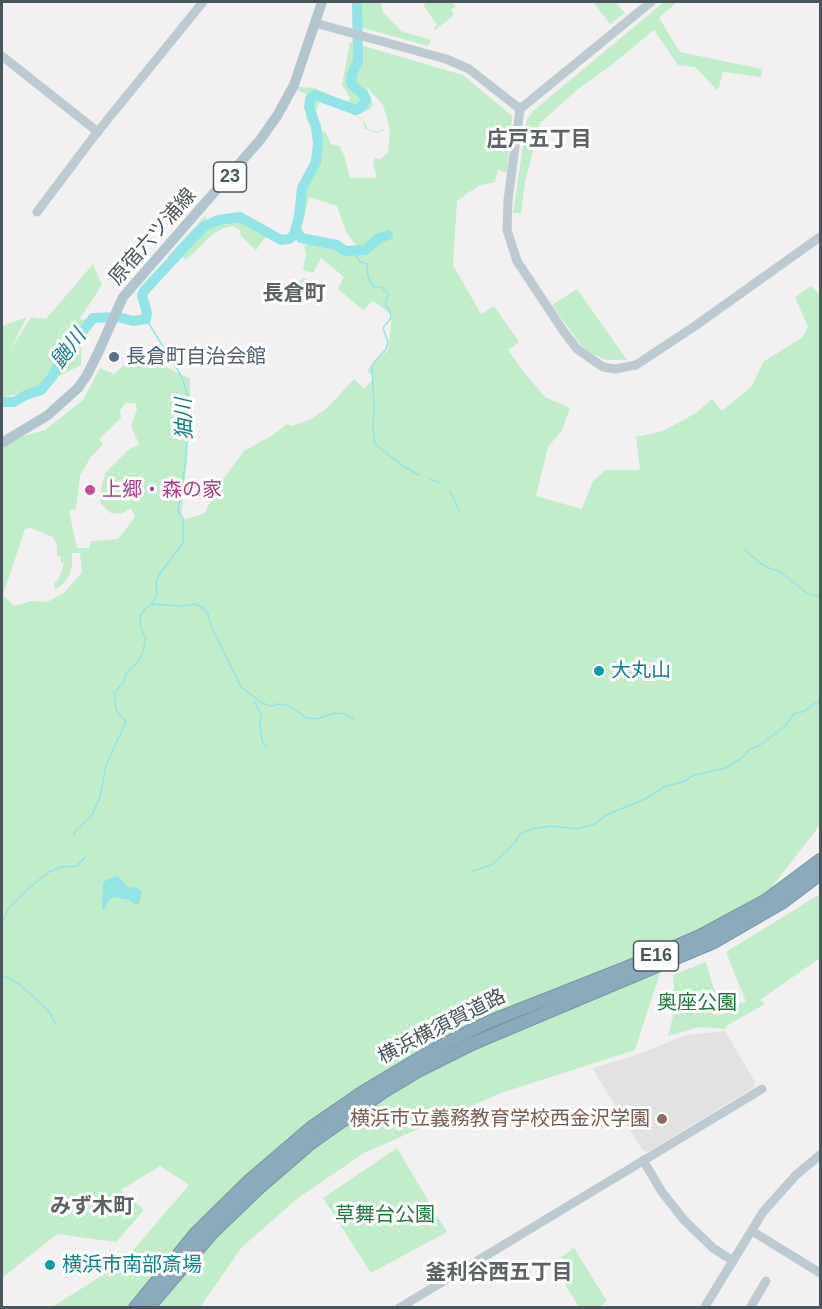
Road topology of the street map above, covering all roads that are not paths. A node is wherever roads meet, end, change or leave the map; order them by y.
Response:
1 (203, 2) edge
2 (322, 2) edge
3 (651, 2) edge
4 (315, 23) junction
5 (2, 56) edge
6 (520, 110) junction
7 (98, 132) junction
8 (37, 212) dead end
9 (820, 237) edge
10 (2, 443) edge
11 (820, 851) edge
12 (820, 860) edge
13 (818, 876) edge
14 (765, 901) junction
15 (752, 915) junction
16 (605, 982) junction
17 (762, 1089) dead end
18 (820, 1155) edge
19 (644, 1160) junction
20 (752, 1231) junction
21 (187, 1261) junction
22 (733, 1261) junction
23 (820, 1273) edge
24 (766, 1281) dead end
25 (135, 1308) edge
26 (148, 1308) edge
27 (153, 1308) edge
28 (399, 1308) edge
29 (704, 1308) edge
30 (750, 1308) edge

1 - 7 street
2 - 4 main road, 原宿六ツ浦線 / 23
3 - 6 street
4 - 6 street
4 - 10 main road, 原宿六ツ浦線 / 23
5 - 7 street
6 - 9 street
7 - 8 street
11 - 14 highway, E16
12 - 14 highway, 横浜横須賀道路 / E16
13 - 15 highway, 横浜横須賀道路 / E16
14 - 15 highway, 横浜横須賀道路 / E16
15 - 16 highway, 横浜横須賀道路 / E16
16 - 21 highway, 横浜横須賀道路 / E16
16 - 25 highway, 横浜横須賀道路 / E16
17 - 19 street
18 - 20 street
19 - 22 street
19 - 28 street
20 - 22 street
20 - 23 street
21 - 26 highway, 横浜横須賀道路 / E16
21 - 27 highway
22 - 29 street
24 - 30 street

